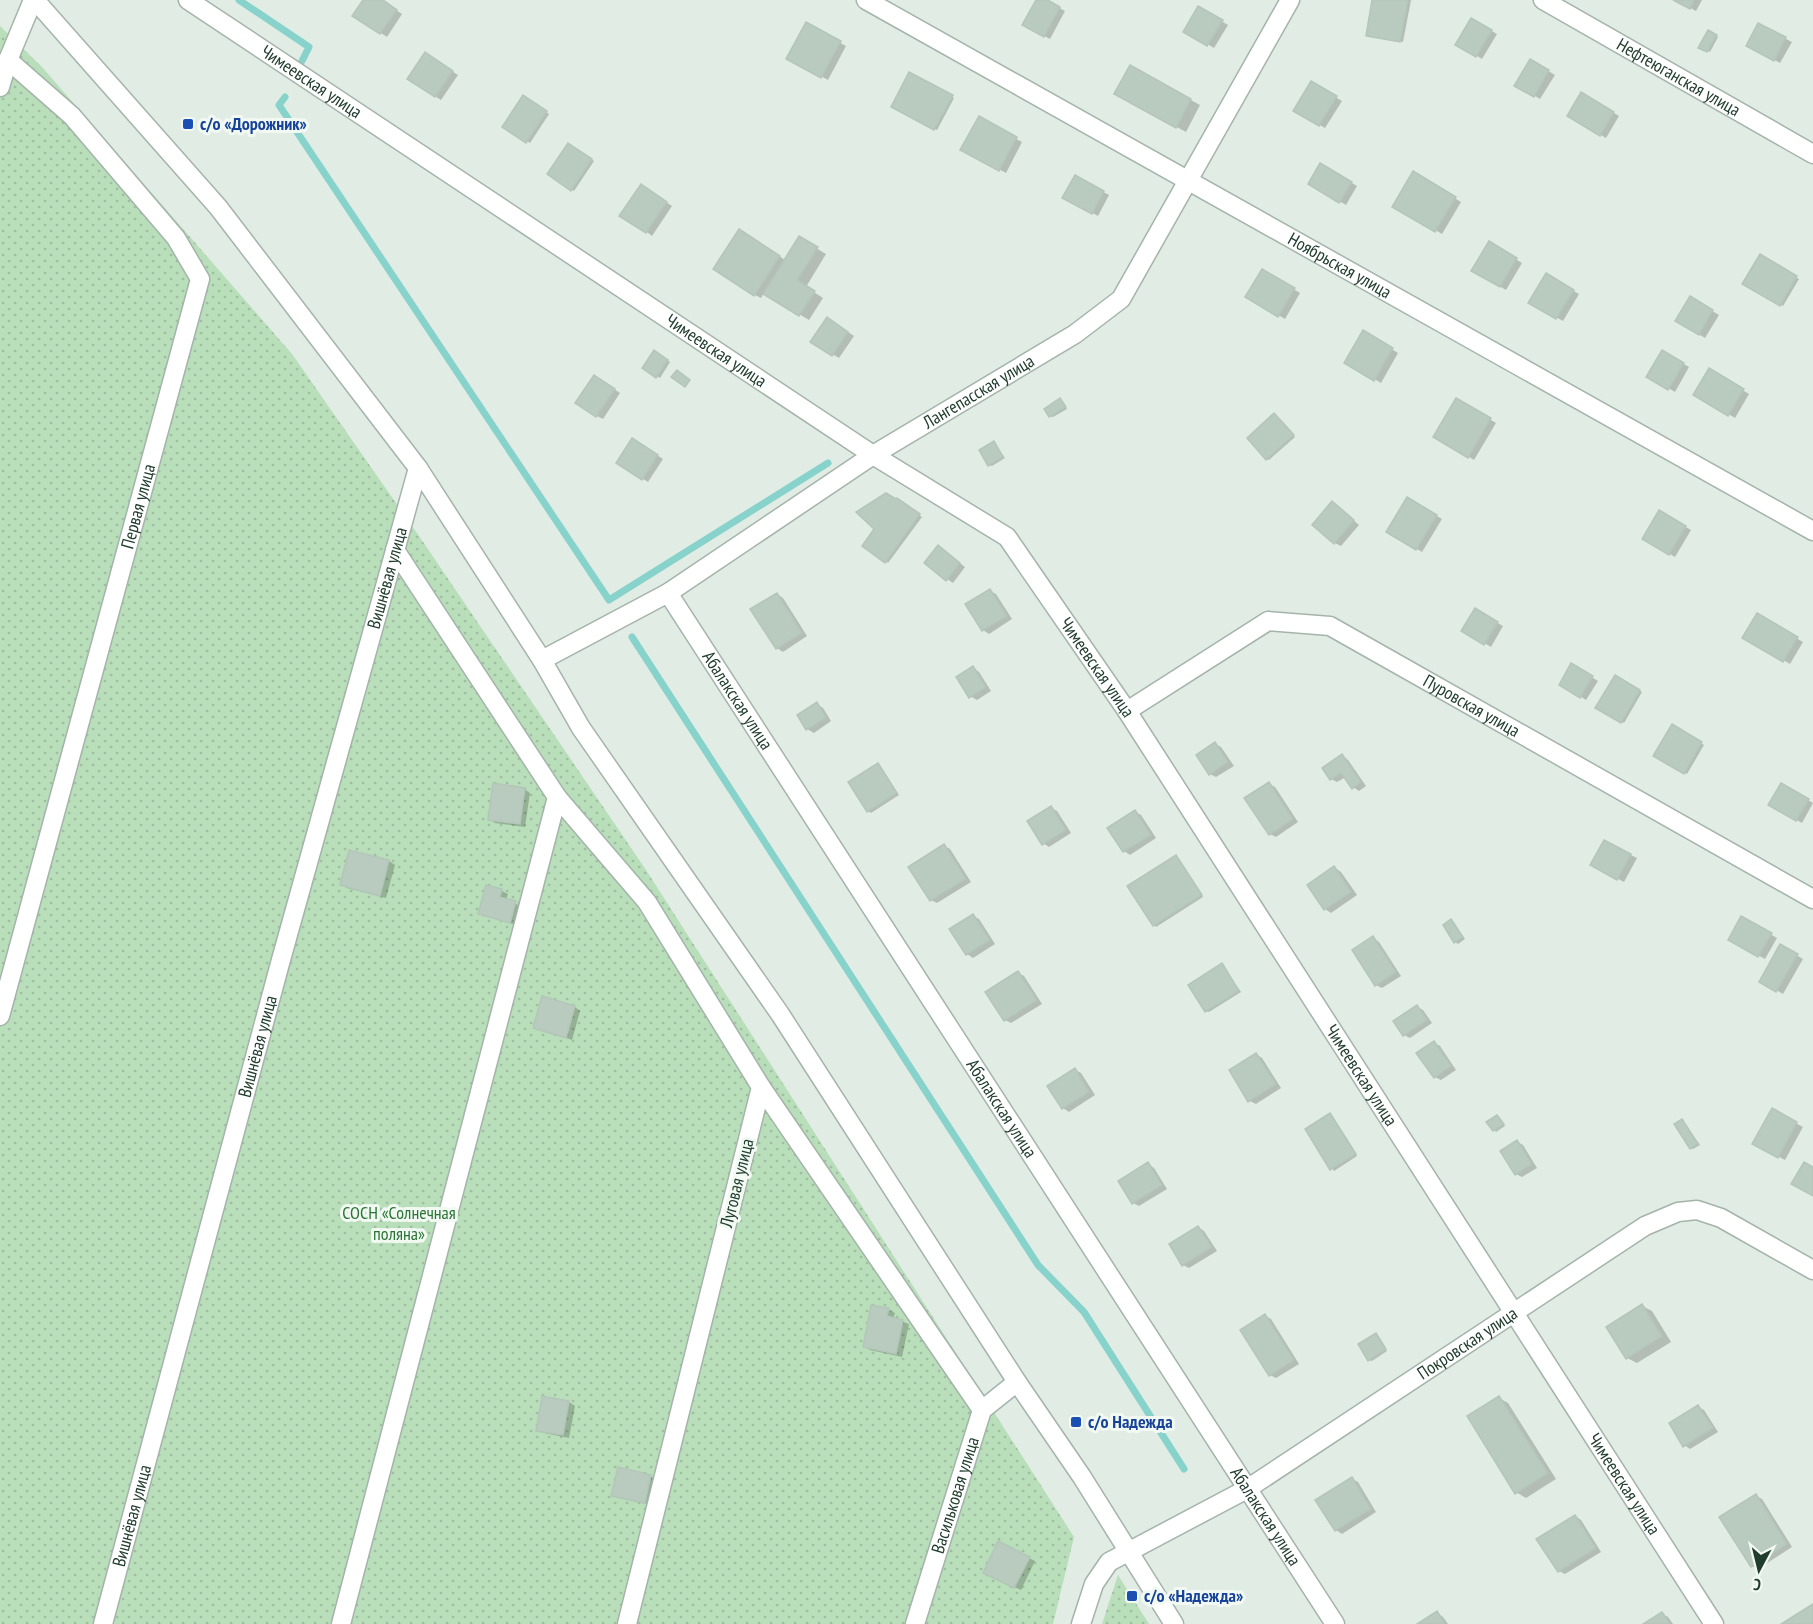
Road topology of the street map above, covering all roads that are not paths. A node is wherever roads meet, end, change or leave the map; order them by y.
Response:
1 (34, 0) edge
2 (188, 0) edge
3 (867, 0) edge
4 (1290, 0) edge
5 (1543, 0) edge
6 (8, 60) junction
7 (0, 87) edge
8 (1813, 154) edge
9 (1189, 181) junction
10 (873, 455) junction
11 (418, 468) junction
12 (1813, 531) edge
13 (395, 550) junction
14 (668, 593) junction
15 (542, 660) junction
16 (1127, 711) junction
17 (557, 797) junction
18 (1813, 899) edge
19 (0, 1016) edge
20 (761, 1087) junction
21 (1813, 1270) edge
22 (1513, 1312) junction
23 (1017, 1382) junction
24 (982, 1410) junction
25 (1247, 1489) junction
26 (1129, 1552) junction
27 (103, 1624) edge
28 (340, 1624) edge
29 (627, 1624) edge
30 (915, 1624) edge
31 (1081, 1624) edge
32 (1174, 1624) edge
33 (1335, 1624) edge
34 (1714, 1624) edge

1 - 6 street
1 - 11 street
2 - 10 street, Чимеевская улица
3 - 9 street, Ноябрьская улица
4 - 9 street, Лангепасская улица
5 - 8 street, Нефтеюганская улица
6 - 7 street
6 - 19 street, Первая улица
9 - 10 street, Лангепасская улица
9 - 12 street, Ноябрьская улица
10 - 14 street, Лангепасская улица
10 - 16 street, Чимеевская улица
11 - 13 street, Вишнёвая улица
11 - 15 street
13 - 17 street
13 - 27 street, Вишнёвая улица
14 - 15 street, Лангепасская улица
14 - 25 street, Абалакская улица
15 - 23 street
16 - 18 street, Пуровская улица
16 - 22 street, Чимеевская улица
17 - 20 street
17 - 28 street
20 - 24 street
20 - 29 street, Луговая улица
21 - 22 street, Покровская улица
22 - 25 street, Покровская улица
22 - 34 street, Чимеевская улица
23 - 24 street
23 - 26 street
24 - 30 street, Васильковая улица
25 - 26 street, Покровская улица
25 - 33 street, Абалакская улица
26 - 31 street, Покровская улица
26 - 32 street

